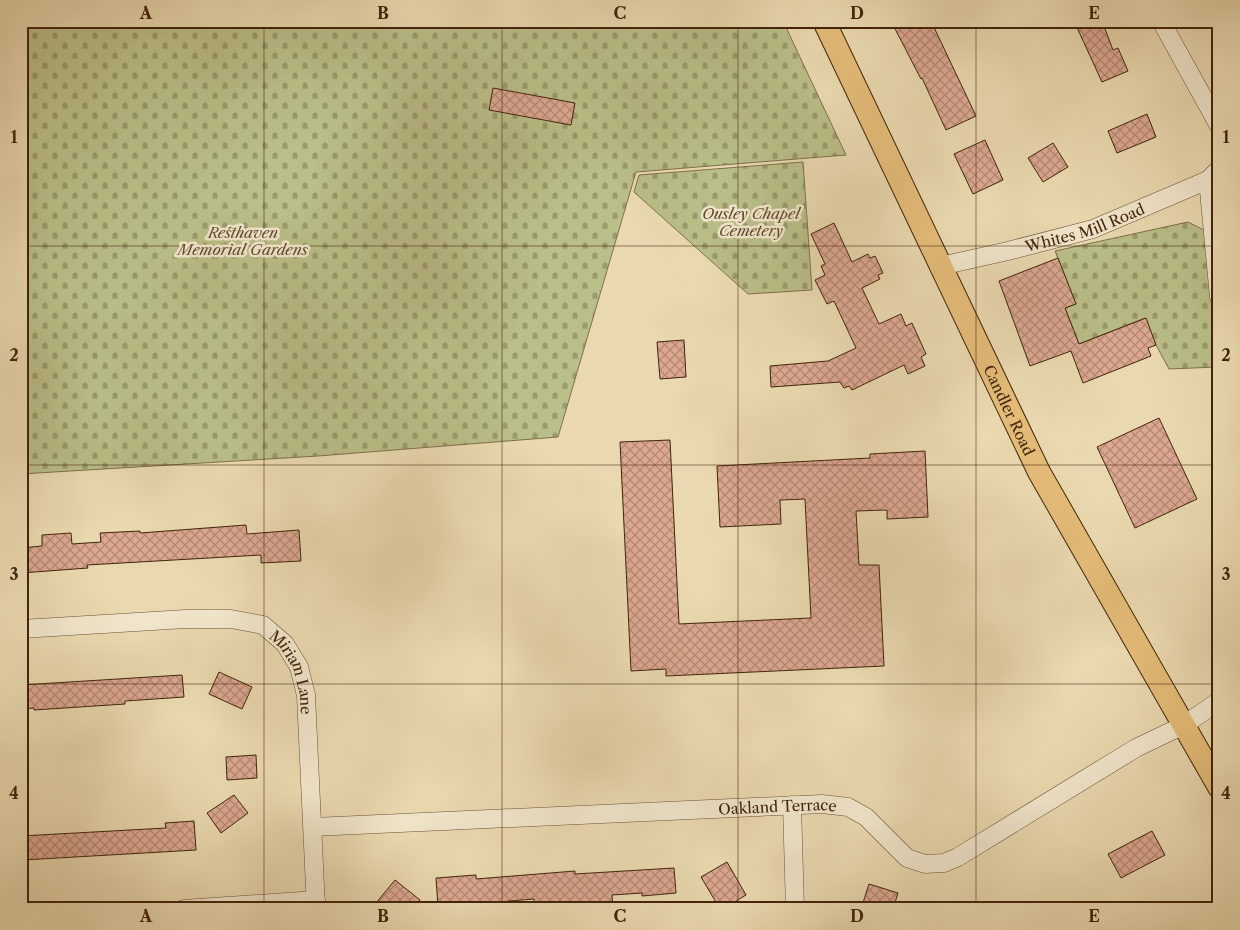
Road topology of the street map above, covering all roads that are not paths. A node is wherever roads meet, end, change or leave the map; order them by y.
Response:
1 (824, 21) edge
2 (1162, 21) edge
3 (1219, 126) edge
4 (1214, 175) edge
5 (941, 266) junction
6 (1219, 297) edge
7 (21, 629) edge
8 (1219, 701) edge
9 (1184, 724) junction
10 (1219, 787) edge
11 (792, 805) junction
12 (313, 827) junction
13 (316, 904) edge
14 (184, 909) edge
15 (795, 909) edge

1 - 5 main road, Candler Road
2 - 3 street
4 - 5 street, Whites Mill Road
4 - 6 street
5 - 9 main road, Candler Road
7 - 12 street, Miriam Lane
8 - 9 street, Oakland Terrace
9 - 10 main road, Candler Road
9 - 11 street, Oakland Terrace
11 - 12 street, Oakland Terrace
11 - 15 street
12 - 13 street, Miriam Lane
13 - 14 street

